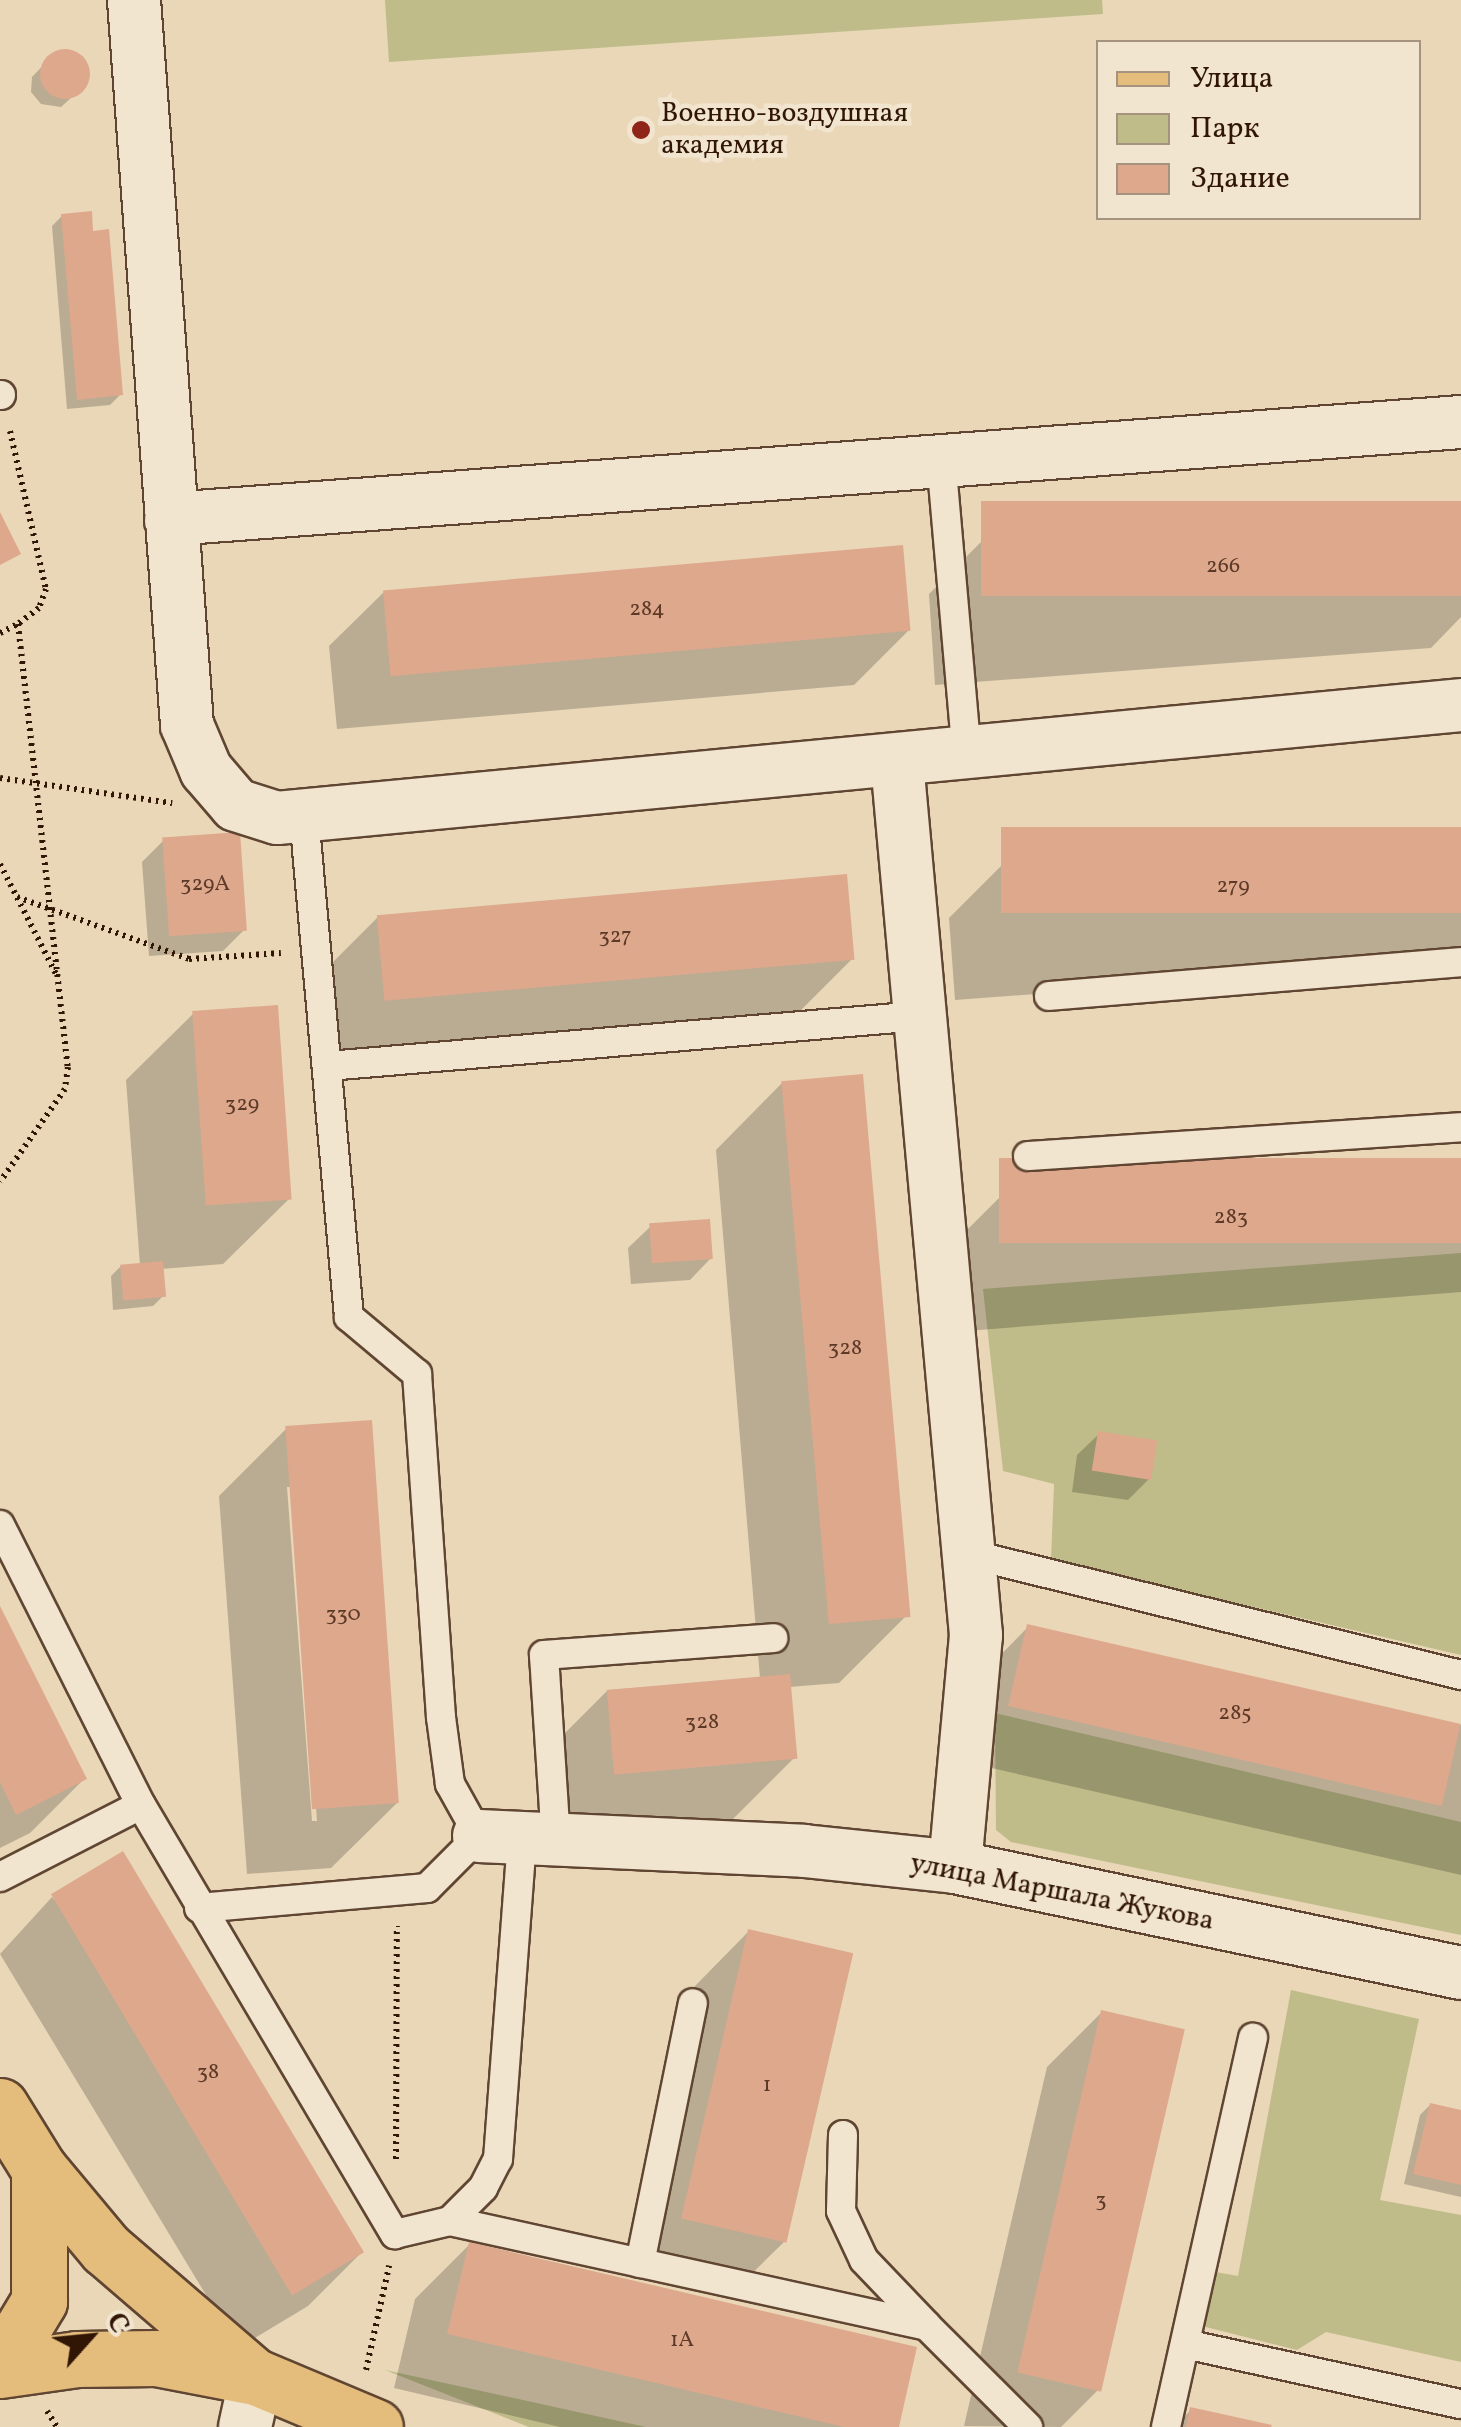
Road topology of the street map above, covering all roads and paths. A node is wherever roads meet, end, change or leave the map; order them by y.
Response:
1 (134, 0) edge
2 (1, 395) edge
3 (1461, 422) edge
4 (940, 459) junction
5 (171, 518) junction
6 (18, 624) junction
7 (0, 633) edge
8 (1461, 705) edge
9 (967, 756) junction
10 (897, 762) junction
11 (0, 778) edge
12 (36, 780) junction
13 (236, 805) junction
14 (304, 816) junction
15 (0, 864) edge
16 (17, 897) junction
17 (50, 904) junction
18 (317, 950) junction
19 (1461, 962) edge
20 (58, 978) junction
21 (1050, 996) dead end
22 (920, 1016) junction
23 (328, 1066) junction
24 (1461, 1127) edge
25 (1028, 1156) dead end
26 (0, 1182) edge
27 (0, 1525) edge
28 (969, 1554) junction
29 (772, 1638) dead end
30 (1461, 1675) edge
31 (140, 1804) junction
32 (519, 1839) junction
33 (956, 1867) junction
34 (0, 1876) edge
35 (398, 1890) junction
36 (199, 1908) junction
37 (1461, 1973) edge
38 (694, 2002) dead end
39 (1252, 2038) dead end
40 (0, 2106) edge
41 (843, 2135) dead end
42 (39, 2170) junction
43 (450, 2221) junction
44 (395, 2234) junction
45 (640, 2263) junction
46 (927, 2326) junction
47 (1185, 2344) junction
48 (0, 2368) edge
49 (250, 2402) edge
50 (1461, 2404) edge
51 (363, 2422) edge
52 (1028, 2427) edge
53 (1166, 2427) edge

1 - 5 street
2 - 6 path
3 - 4 street
4 - 5 street
4 - 9 lane
5 - 13 street
6 - 7 path
6 - 12 path
8 - 9 street
9 - 10 street
10 - 14 street
10 - 22 street
11 - 12 path
12 - 13 path
12 - 17 path
13 - 14 street
14 - 18 lane
15 - 16 path
16 - 17 path
16 - 20 path
17 - 18 path
17 - 20 path
18 - 23 lane
19 - 21 lane
20 - 26 path
22 - 23 lane
22 - 28 street
23 - 32 lane
24 - 25 lane
27 - 31 lane
28 - 30 lane
28 - 33 street
29 - 32 lane
31 - 34 lane
31 - 36 lane
32 - 33 street, улица Маршала Жукова
32 - 35 lane
32 - 43 lane
33 - 37 street, улица Маршала Жукова
35 - 36 lane
35 - 44 path
36 - 44 lane
38 - 45 lane
39 - 47 lane
40 - 42 main road
41 - 46 lane
42 - 48 main road
42 - 49 main road
43 - 44 lane
43 - 45 lane
44 - 51 path
45 - 46 lane
46 - 52 lane
47 - 50 lane
47 - 53 lane
48 - 49 main road
49 - 51 main road

